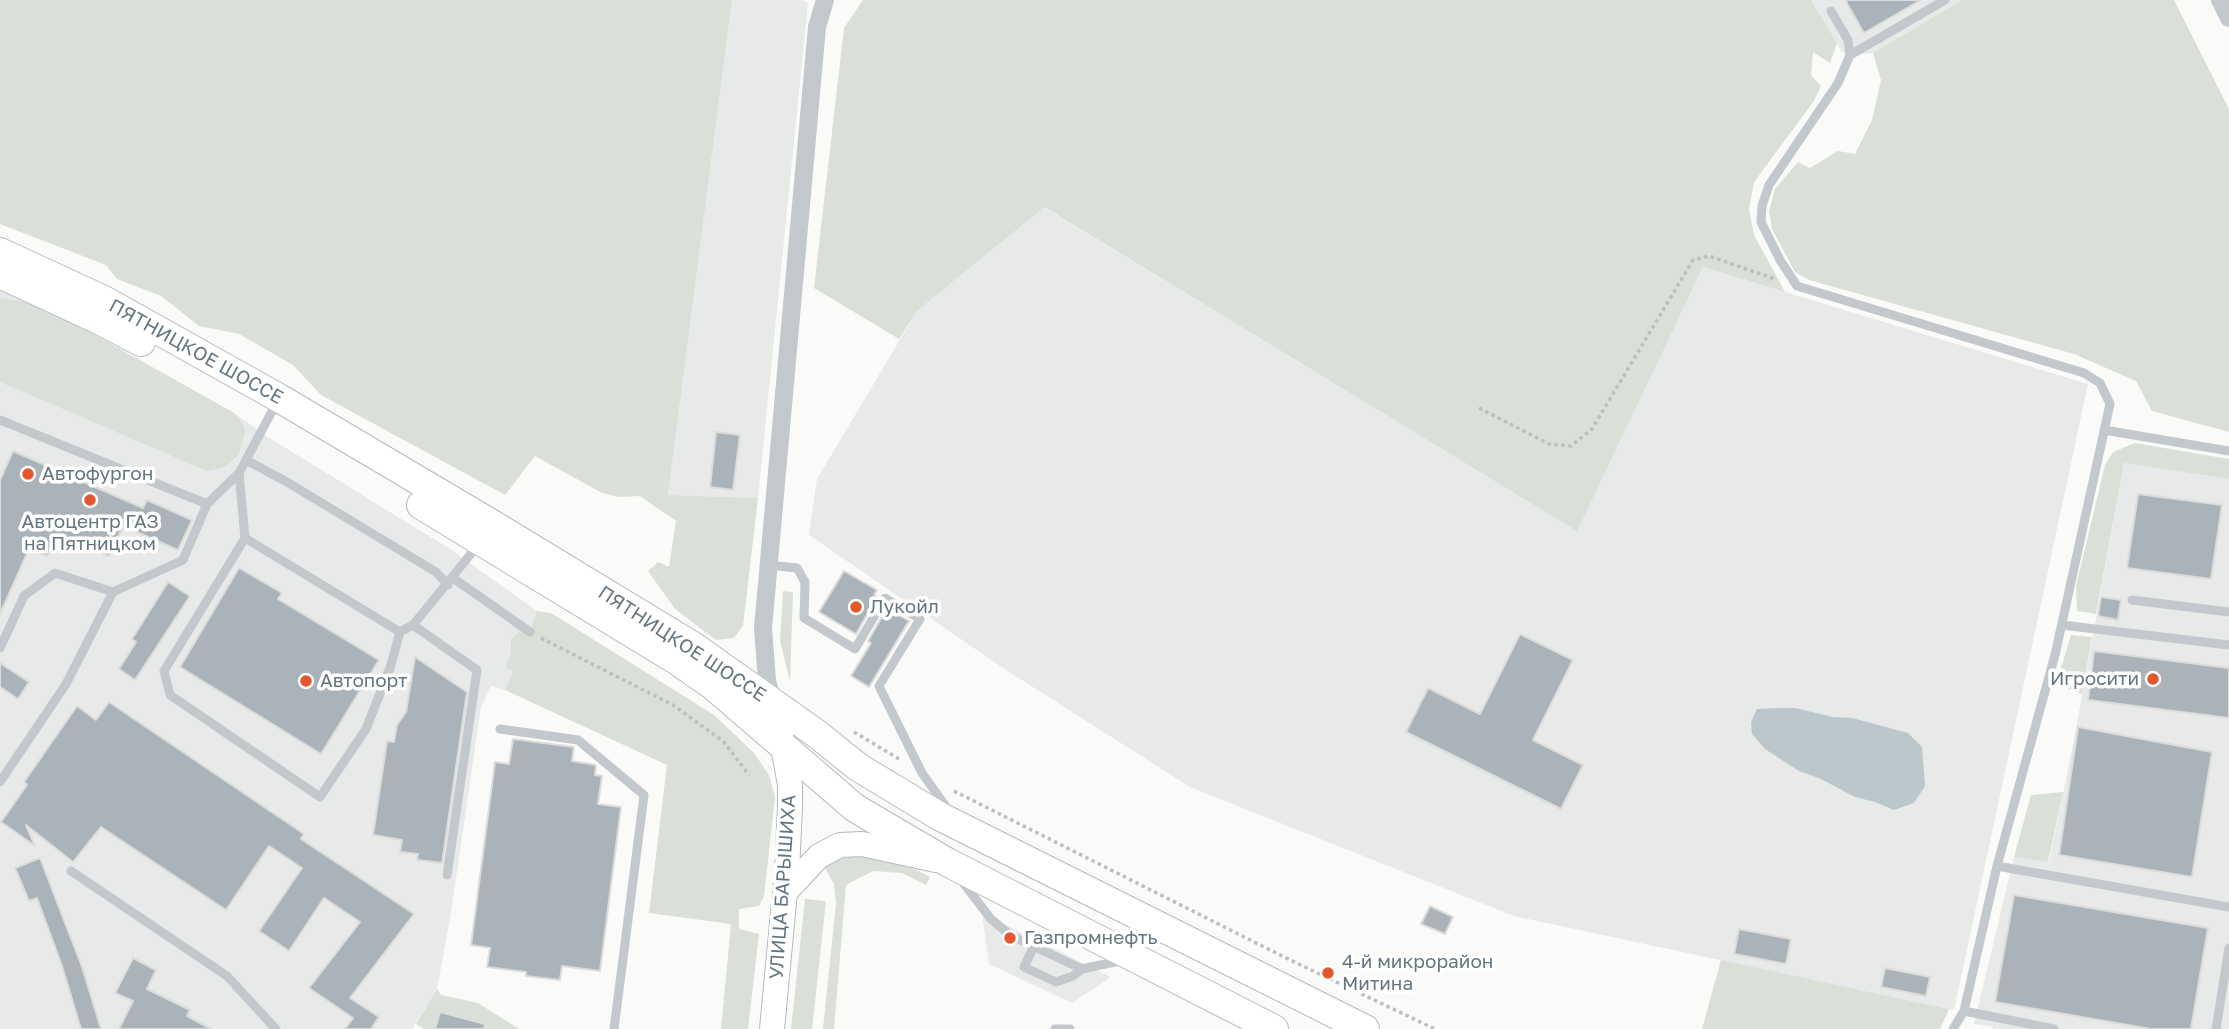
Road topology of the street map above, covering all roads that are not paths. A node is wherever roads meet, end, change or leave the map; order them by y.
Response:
1 (825, 0) edge
2 (1945, 0) edge
3 (2220, 0) edge
4 (1831, 11) dead end
5 (2229, 18) edge
6 (1850, 55) junction
7 (0, 252) edge
8 (0, 274) edge
9 (275, 407) junction
10 (0, 420) edge
11 (2105, 430) junction
12 (2229, 451) edge
13 (246, 460) junction
14 (239, 474) junction
15 (207, 504) junction
16 (246, 538) junction
17 (482, 540) junction
18 (768, 565) junction
19 (450, 582) junction
20 (113, 592) junction
21 (2132, 600) dead end
22 (2229, 612) edge
23 (414, 625) junction
24 (2062, 625) junction
25 (400, 632) junction
26 (530, 632) road end
27 (2229, 645) edge
28 (0, 648) edge
29 (774, 704) junction
30 (500, 729) dead end
31 (792, 765) junction
32 (858, 767) junction
33 (0, 782) edge
34 (967, 830) junction
35 (947, 862) junction
36 (1997, 866) junction
37 (71, 872) dead end
38 (447, 875) dead end
39 (786, 891) junction
40 (2229, 907) edge
41 (1034, 946) junction
42 (2229, 948) edge
43 (1133, 958) junction
44 (1082, 968) junction
45 (1964, 1011) junction
46 (276, 1029) edge
47 (614, 1029) edge
48 (772, 1029) edge
49 (1055, 1029) edge
50 (1070, 1029) edge
51 (1274, 1029) edge
52 (1365, 1029) edge
53 (1953, 1029) edge
54 (2054, 1029) edge
55 (2216, 1029) edge

1 - 18 street
2 - 6 lane
3 - 5 street
4 - 6 lane
6 - 11 lane
7 - 9 main road, ПЯТНИЦКОЕ ШОССЕ
8 - 9 main road, ПЯТНИЦКОЕ ШОССЕ
9 - 13 lane
9 - 17 main road, ПЯТНИЦКОЕ ШОССЕ
9 - 29 main road, ПЯТНИЦКОЕ ШОССЕ
10 - 15 lane
11 - 12 lane
11 - 24 lane
13 - 14 lane
13 - 19 lane
14 - 15 lane
14 - 16 lane
15 - 20 lane
16 - 25 lane
16 - 25 lane
17 - 19 lane
17 - 31 main road, ПЯТНИЦКОЕ ШОССЕ
18 - 29 street
18 - 34 lane
19 - 23 lane
19 - 26 lane
20 - 28 lane
20 - 33 lane
21 - 22 lane
23 - 25 lane
23 - 38 lane
24 - 27 lane
24 - 36 lane
29 - 31 main road, УЛИЦА БАРЫШИХА
29 - 32 main road, ПЯТНИЦКОЕ ШОССЕ
30 - 47 lane
31 - 32 main road
31 - 35 main road, ПЯТНИЦКОЕ ШОССЕ
31 - 39 main road, УЛИЦА БАРЫШИХА
32 - 34 main road, ПЯТНИЦКОЕ ШОССЕ
34 - 52 main road, ПЯТНИЦКОЕ ШОССЕ
35 - 39 main road
35 - 41 lane
35 - 43 main road, ПЯТНИЦКОЕ ШОССЕ
36 - 40 lane
36 - 45 lane
37 - 46 lane
39 - 48 main road, УЛИЦА БАРЫШИХА
41 - 44 lane
41 - 44 lane
42 - 55 lane
43 - 44 lane
43 - 51 main road, ПЯТНИЦКОЕ ШОССЕ
45 - 53 lane
45 - 54 lane
49 - 50 lane

